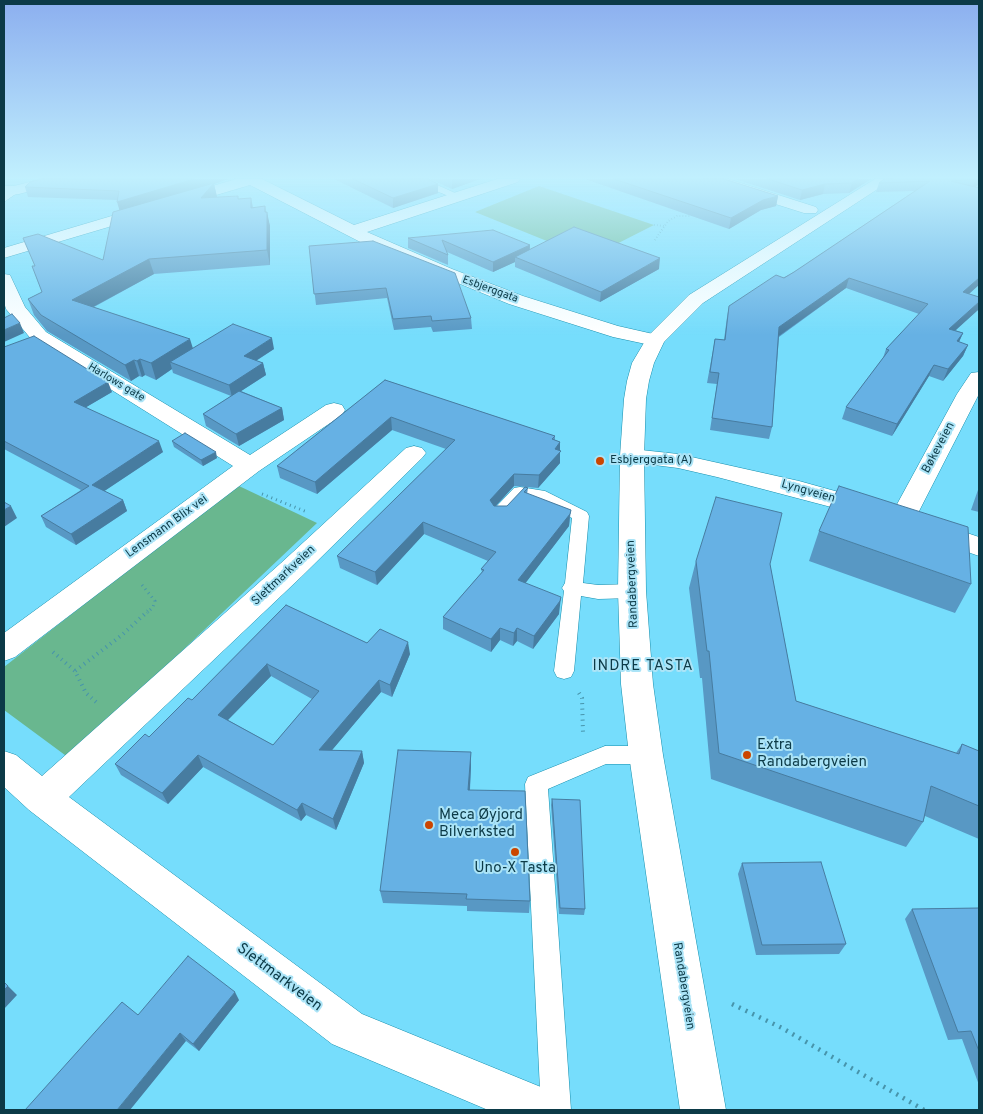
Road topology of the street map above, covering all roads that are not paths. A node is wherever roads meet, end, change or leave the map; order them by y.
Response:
1 (79, 231) edge
2 (353, 231) edge
3 (804, 231) edge
4 (4, 253) edge
5 (4, 279) edge
6 (655, 340) junction
7 (979, 378) edge
8 (334, 410) dead end
9 (414, 452) dead end
10 (632, 456) junction
11 (241, 473) junction
12 (500, 513) edge
13 (902, 519) junction
14 (979, 547) edge
15 (571, 588) junction
16 (632, 591) junction
17 (4, 649) edge
18 (564, 671) road end
19 (646, 755) junction
20 (4, 766) edge
21 (42, 799) junction
22 (542, 1110) edge
23 (556, 1110) edge
24 (703, 1110) edge

1 - 4 street
2 - 6 street, Esbjerggata
3 - 6 street, Randabergveien
5 - 11 street, Harlows gate
6 - 10 street, Randabergveien
7 - 13 street, Bøkeveien
8 - 11 street, Lensmann Blix vei
9 - 21 street, Slettmarkveien
10 - 13 street, Lyngveien
10 - 16 street, Randabergveien
11 - 17 street, Lensmann Blix vei
12 - 15 lane
13 - 14 street, Lyngveien
15 - 16 lane
15 - 18 lane
16 - 19 street, Randabergveien
19 - 23 lane
19 - 24 street, Randabergveien
20 - 21 street, Slettmarkveien
21 - 22 street, Slettmarkveien

